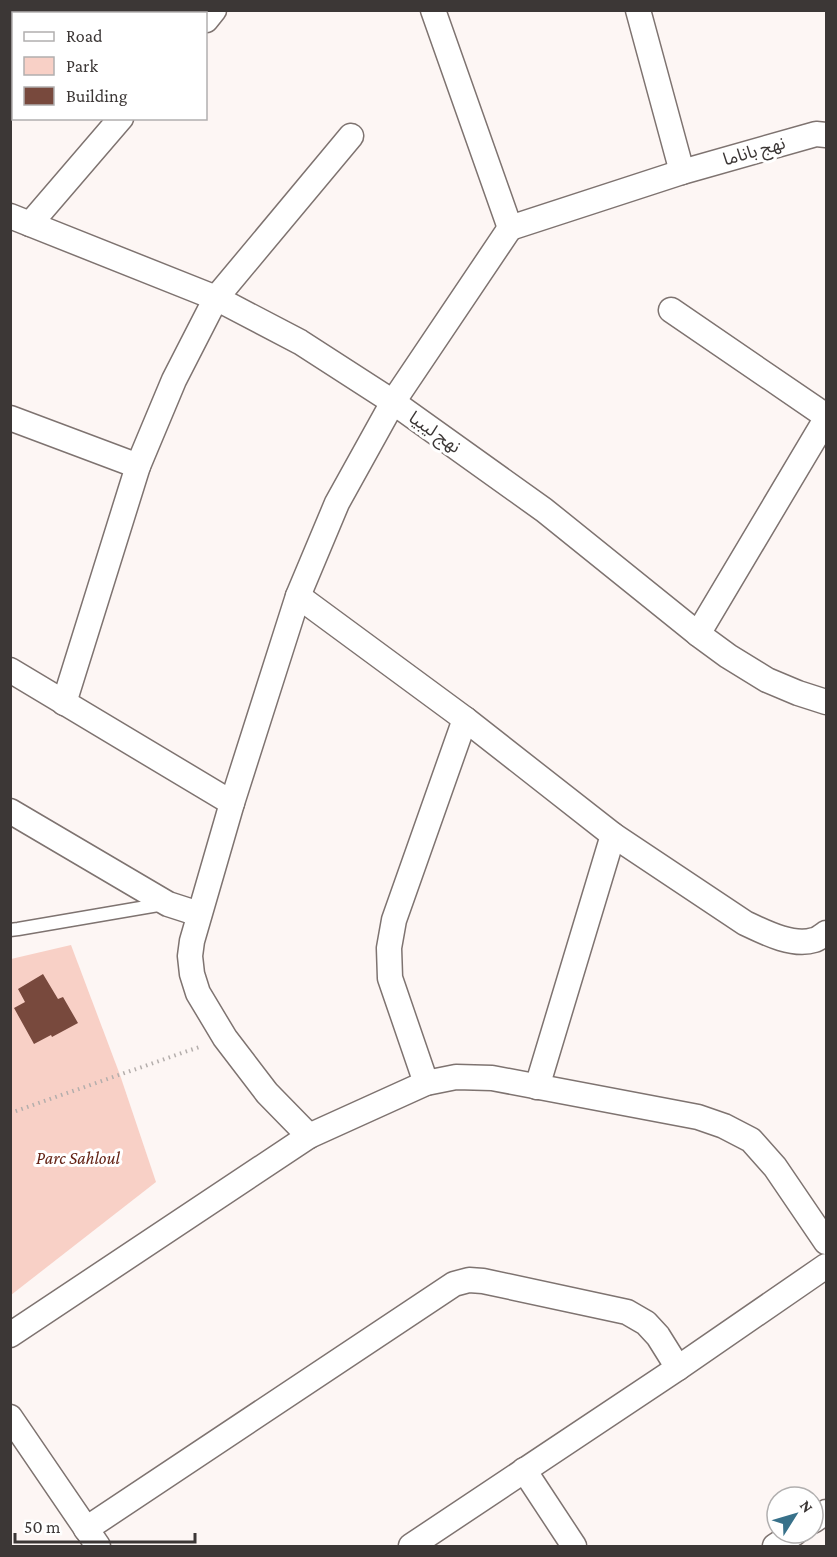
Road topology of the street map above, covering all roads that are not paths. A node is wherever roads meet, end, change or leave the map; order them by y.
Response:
1 (433, 10) edge
2 (638, 10) edge
3 (119, 120) edge
4 (826, 135) edge
5 (351, 136) dead end
6 (682, 172) junction
7 (20, 220) edge
8 (510, 228) junction
9 (216, 298) junction
10 (671, 310) dead end
11 (393, 402) junction
12 (10, 418) edge
13 (826, 418) edge
14 (138, 466) junction
15 (298, 596) junction
16 (698, 634) junction
17 (10, 670) edge
18 (826, 702) edge
19 (64, 703) junction
20 (465, 718) junction
21 (232, 803) junction
22 (10, 811) edge
23 (613, 836) junction
24 (168, 904) junction
25 (199, 914) junction
26 (10, 930) edge
27 (826, 933) edge
28 (426, 1083) junction
29 (537, 1087) junction
30 (309, 1136) junction
31 (826, 1242) edge
32 (826, 1266) edge
33 (10, 1335) edge
34 (678, 1368) junction
35 (10, 1417) edge
36 (524, 1470) junction
37 (92, 1538) edge
38 (411, 1546) edge
39 (574, 1546) edge

1 - 8 street
2 - 6 street
3 - 7 street
4 - 6 street, نهج باناما
5 - 9 street
6 - 8 street, نهج باناما
7 - 9 street, نهج ليبيا
8 - 11 street
9 - 11 street, نهج ليبيا
9 - 14 street
10 - 13 street
11 - 15 street
11 - 16 street, نهج ليبيا
12 - 14 street
13 - 16 street
14 - 19 street
15 - 20 street
15 - 21 street
16 - 18 street, نهج ليبيا
17 - 19 street
19 - 21 street
20 - 23 street
20 - 28 street
21 - 25 street
22 - 24 street
23 - 27 street
23 - 29 street
24 - 25 street
24 - 26 lane
25 - 30 street
28 - 29 street
28 - 30 street
29 - 31 street
30 - 33 street
32 - 34 street
34 - 36 street
34 - 37 street
35 - 37 street
36 - 38 street
36 - 39 street

